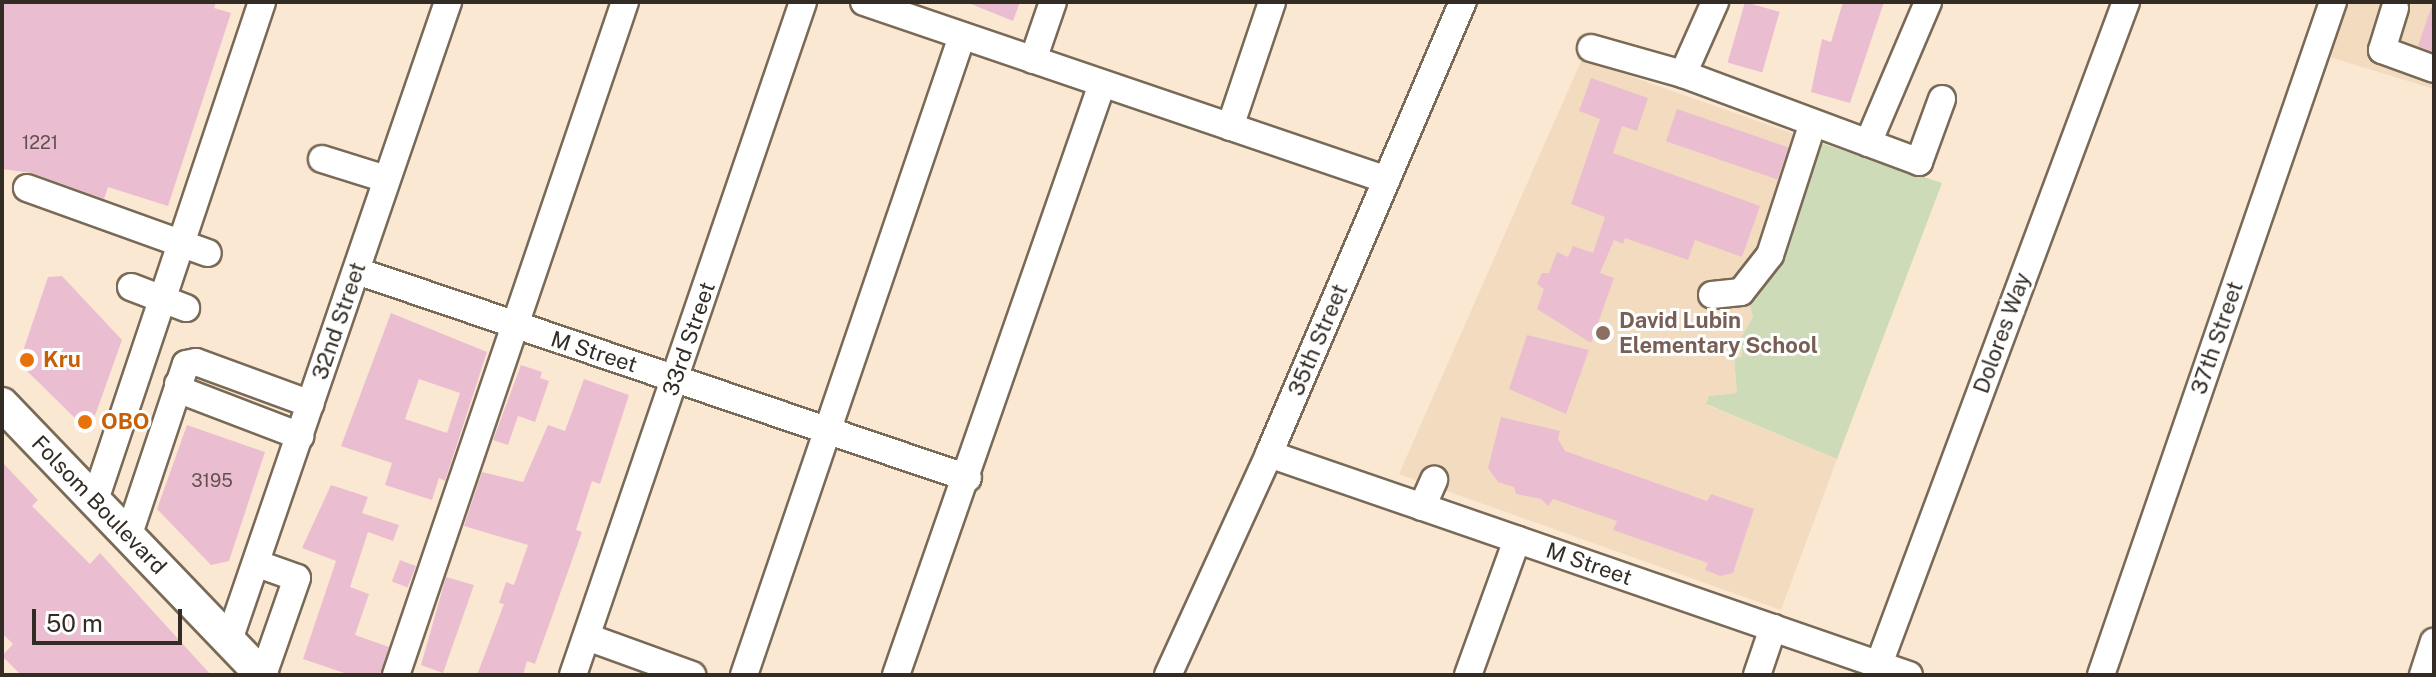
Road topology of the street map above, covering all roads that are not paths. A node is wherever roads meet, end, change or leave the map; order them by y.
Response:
1 (262, 2) edge
2 (448, 2) edge
3 (625, 2) edge
4 (803, 2) edge
5 (864, 2) edge
6 (1053, 2) edge
7 (1272, 2) edge
8 (1463, 2) edge
9 (1715, 2) edge
10 (1928, 2) edge
11 (2126, 2) edge
12 (2333, 2) edge
13 (2389, 4) edge
14 (962, 36) junction
15 (1591, 48) dead end
16 (1033, 60) junction
17 (2434, 69) edge
18 (1683, 74) junction
19 (1102, 84) junction
20 (1942, 99) dead end
21 (1813, 123) junction
22 (1230, 127) junction
23 (1868, 143) junction
24 (322, 159) dead end
25 (386, 179) junction
26 (1387, 180) junction
27 (27, 188) dead end
28 (183, 245) junction
29 (208, 253) dead end
30 (357, 271) junction
31 (131, 287) dead end
32 (1712, 295) dead end
33 (175, 303) junction
34 (515, 326) junction
35 (675, 379) junction
36 (178, 384) junction
37 (2, 404) edge
38 (311, 404) junction
39 (827, 431) junction
40 (300, 436) junction
41 (1269, 454) junction
42 (968, 478) junction
43 (1434, 480) dead end
44 (95, 500) junction
45 (1422, 507) junction
46 (128, 537) junction
47 (1517, 540) junction
48 (258, 564) junction
49 (1773, 628) junction
50 (587, 637) junction
51 (229, 640) junction
52 (2434, 642) edge
53 (1879, 664) junction
54 (263, 675) edge
55 (396, 675) edge
56 (573, 675) edge
57 (692, 675) edge
58 (744, 675) edge
59 (896, 675) edge
60 (1168, 675) edge
61 (1468, 675) edge
62 (1757, 675) edge
63 (1909, 675) edge
64 (2101, 675) edge
65 (2423, 675) edge

1 - 28 street
2 - 25 street, 32nd Street
3 - 34 street
4 - 35 street, 33rd Street
5 - 14 street
6 - 16 street
7 - 22 street
8 - 26 street, 35th Street
9 - 18 street
10 - 23 street
11 - 53 street, Dolores Way
12 - 64 street, 37th Street
13 - 17 street
14 - 16 street
14 - 39 street
15 - 18 street
16 - 19 street
18 - 21 street
19 - 22 street
19 - 42 street
20 - 23 street
21 - 23 street
21 - 32 street
22 - 26 street
24 - 25 street
25 - 30 street, 32nd Street
26 - 41 street, 35th Street
27 - 28 street
28 - 29 street
28 - 33 street
30 - 34 street, M Street
30 - 38 street, 32nd Street
31 - 33 street
33 - 44 street
34 - 35 street, M Street
34 - 55 street
35 - 39 street, M Street
35 - 50 street, 33rd Street
36 - 38 street
36 - 40 street
36 - 46 street
37 - 44 main road, Folsom Boulevard
38 - 40 street, 32nd Street
39 - 42 street, M Street
39 - 58 street
40 - 48 street, 32nd Street
41 - 45 street, M Street
41 - 60 street, 35th Street
42 - 59 street
43 - 45 street
44 - 46 main road, Folsom Boulevard
45 - 47 street, M Street
46 - 51 main road, Folsom Boulevard
47 - 49 street, M Street
47 - 61 street
48 - 51 street, 32nd Street
48 - 54 street
49 - 53 street, M Street
49 - 62 street
50 - 56 street, 33rd Street
50 - 57 street
51 - 54 main road, Folsom Boulevard
52 - 65 street
53 - 63 street, M Street

